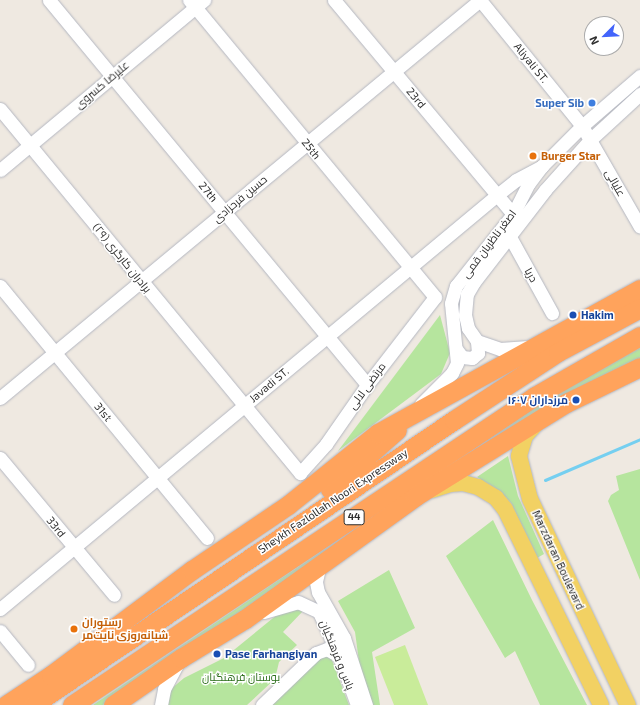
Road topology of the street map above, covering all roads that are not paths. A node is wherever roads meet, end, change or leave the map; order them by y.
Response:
1 (49, 0) edge
2 (334, 0) edge
3 (480, 0) edge
4 (196, 2) edge
5 (394, 71) junction
6 (640, 76) edge
7 (112, 77) junction
8 (640, 94) edge
9 (0, 110) edge
10 (582, 126) junction
11 (590, 139) junction
12 (307, 144) junction
13 (30, 146) junction
14 (542, 166) junction
15 (0, 170) edge
16 (497, 195) junction
17 (224, 212) junction
18 (513, 214) junction
19 (640, 227) edge
20 (510, 237) junction
21 (409, 268) junction
22 (141, 281) junction
23 (0, 286) edge
24 (640, 289) edge
25 (435, 297) joint
26 (640, 308) edge
27 (552, 313) dead end
28 (640, 336) edge
29 (327, 337) junction
30 (477, 341) junction
31 (538, 344) junction
32 (456, 348) junction
33 (55, 353) junction
34 (640, 367) edge
35 (367, 385) junction
36 (0, 398) edge
37 (244, 406) junction
38 (546, 415) junction
39 (410, 416) junction
40 (0, 458) edge
41 (300, 473) joint
42 (158, 478) junction
43 (416, 496) junction
44 (294, 526) junction
45 (207, 538) dead end
46 (74, 548) junction
47 (320, 564) junction
48 (558, 564) junction
49 (537, 572) junction
50 (114, 595) dead end
51 (0, 609) edge
52 (245, 619) junction
53 (0, 631) edge
54 (339, 656) junction
55 (181, 658) junction
56 (28, 665) dead end
57 (6, 705) edge
58 (33, 705) edge
59 (72, 705) edge
60 (113, 705) edge
61 (161, 705) edge
62 (262, 705) edge
63 (356, 705) edge
64 (366, 705) edge
65 (601, 705) edge
66 (628, 705) edge

1 - 7 street, 27th
2 - 5 street, 23rd
3 - 5 street, حسین فرحزادی
3 - 10 street, Aliyali ST.
4 - 7 street, علیرضا کسروی
4 - 12 street, 25th
5 - 12 street, حسین فرحزادی
5 - 16 street, 23rd
6 - 10 street, اصغر ناظریان قمی
7 - 13 street, علیرضا کسروی
7 - 17 street, 27th
8 - 11 street
9 - 13 street, برادران کارگری (۲۹)
10 - 11 street, Aliyali ST.
10 - 14 street, اصغر ناظریان قمی
11 - 19 street, علیالی
11 - 20 street
12 - 17 street, حسین فرحزادی
12 - 21 street, 25th
13 - 15 street, علیرضا کسروی
13 - 22 street, برادران کارگری (۲۹)
14 - 16 street, Javadi ST.
14 - 18 street, اصغر ناظریان قمی
16 - 18 street, 23rd
16 - 21 street, Javadi ST.
17 - 22 street, حسین فرحزادی
17 - 29 street, 27th
18 - 32 street, اصغر ناظریان قمی
20 - 27 street, دریا
20 - 30 street
21 - 25 street, 25th
21 - 29 street, Javadi ST.
22 - 33 street, حسین فرحزادی
22 - 37 street, برادران کارگری (۲۹)
23 - 33 street, 31st
24 - 31 highway
25 - 35 street, مرتضی لالی
26 - 44 highway, Sheykh Fazlollah Noori Expressway / 44
28 - 59 highway, 44
29 - 35 street, 27th
29 - 37 street, Javadi ST.
30 - 31 street
30 - 32 street
31 - 39 highway
32 - 39 street, اصغر ناظریان قمی
33 - 36 street, حسین فرحزادی
33 - 42 street, 31st
34 - 38 highway
35 - 41 street, مرتضی لالی
37 - 41 street, برادران کارگری (۲۹)
37 - 42 street, Javadi ST.
38 - 43 highway
38 - 48 main road, Marzdaran Boulevard
39 - 44 highway
39 - 57 highway
40 - 46 street, 33rd
42 - 45 street, 31st
42 - 46 street, Javadi ST.
43 - 47 highway
43 - 49 main road
44 - 58 highway, Sheykh Fazlollah Noori Expressway / 44
46 - 50 street, 33rd
46 - 51 street, Javadi ST.
47 - 52 highway
47 - 64 street, پاس و فرهنگیان
48 - 49 main road
48 - 66 main road, Marzdaran Boulevard
49 - 65 main road
52 - 54 street, پاس و فرهنگیان
52 - 55 highway
53 - 56 street
54 - 62 street
54 - 63 street, پاس و فرهنگیان
55 - 60 highway
55 - 61 street

